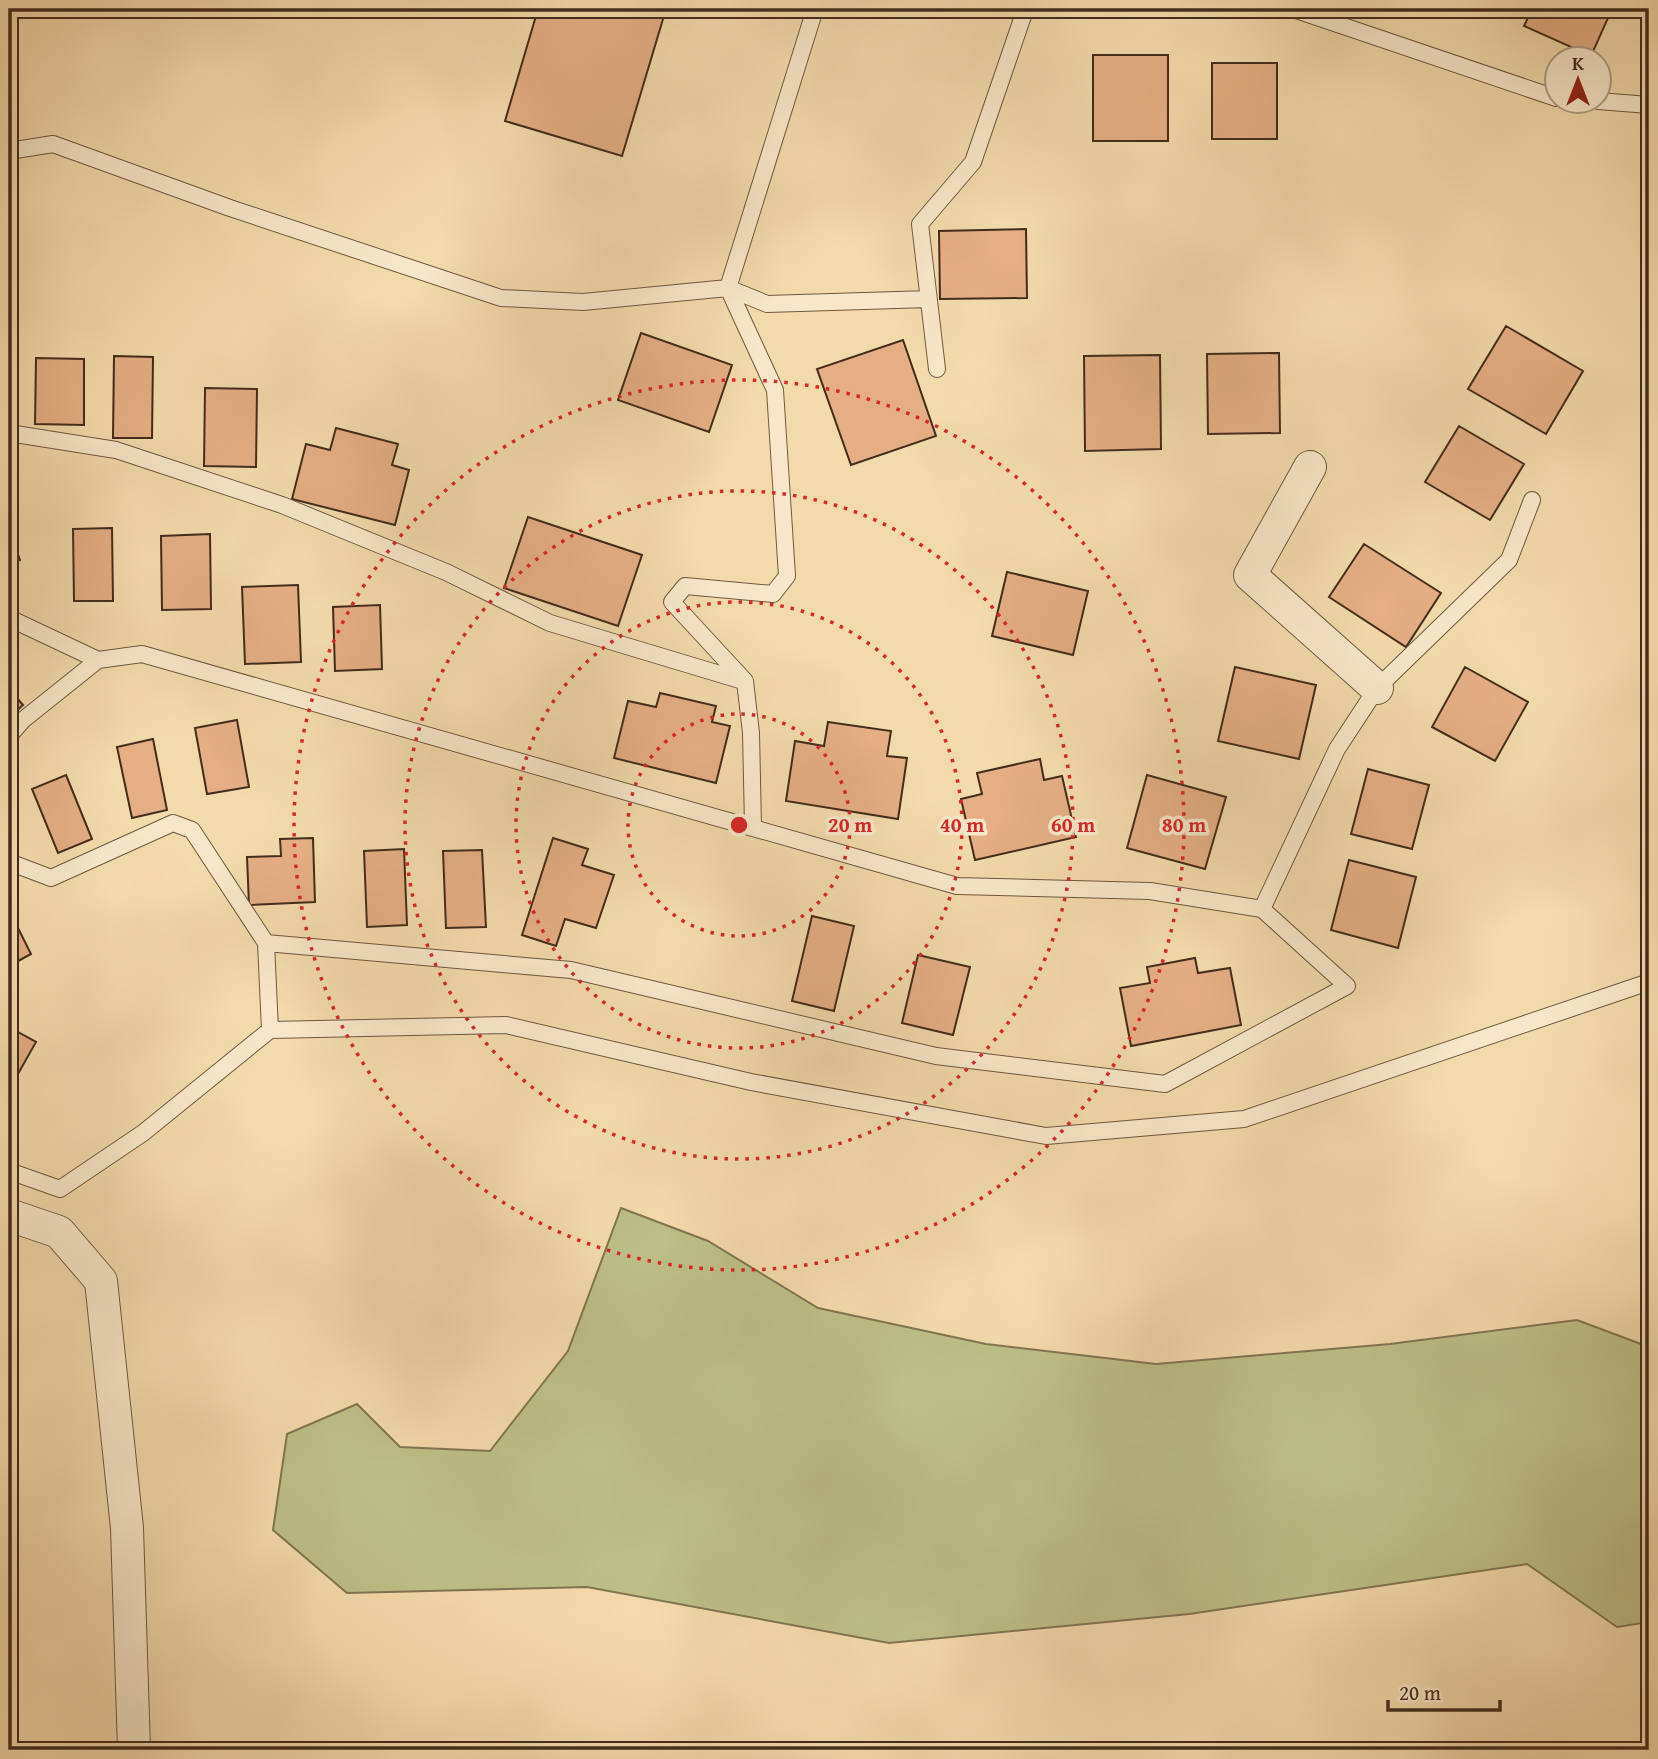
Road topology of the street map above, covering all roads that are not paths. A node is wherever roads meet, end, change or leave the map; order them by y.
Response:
1 (815, 9) edge
2 (1023, 9) edge
3 (1293, 9) edge
4 (1542, 93) edge
5 (1612, 102) edge
6 (1649, 105) edge
7 (9, 151) edge
8 (728, 288) junction
9 (929, 299) junction
10 (937, 369) dead end
11 (9, 433) edge
12 (1310, 467) dead end
13 (1532, 500) dead end
14 (9, 618) edge
15 (98, 660) junction
16 (745, 681) junction
17 (1377, 688) junction
18 (9, 736) edge
19 (752, 826) junction
20 (9, 862) edge
21 (1262, 909) junction
22 (266, 943) junction
23 (1649, 982) edge
24 (270, 1030) junction
25 (9, 1171) edge
26 (9, 1215) edge
27 (134, 1750) edge

1 - 8 lane
2 - 9 lane
3 - 4 lane
5 - 6 lane
7 - 8 lane
8 - 9 lane
8 - 16 lane
9 - 10 lane
11 - 16 lane
12 - 17 street
13 - 17 lane
14 - 15 lane
15 - 18 lane
15 - 19 lane
16 - 19 lane
17 - 21 lane
19 - 21 lane
20 - 22 lane
21 - 22 lane
22 - 24 lane
23 - 24 lane
24 - 25 lane
26 - 27 street

